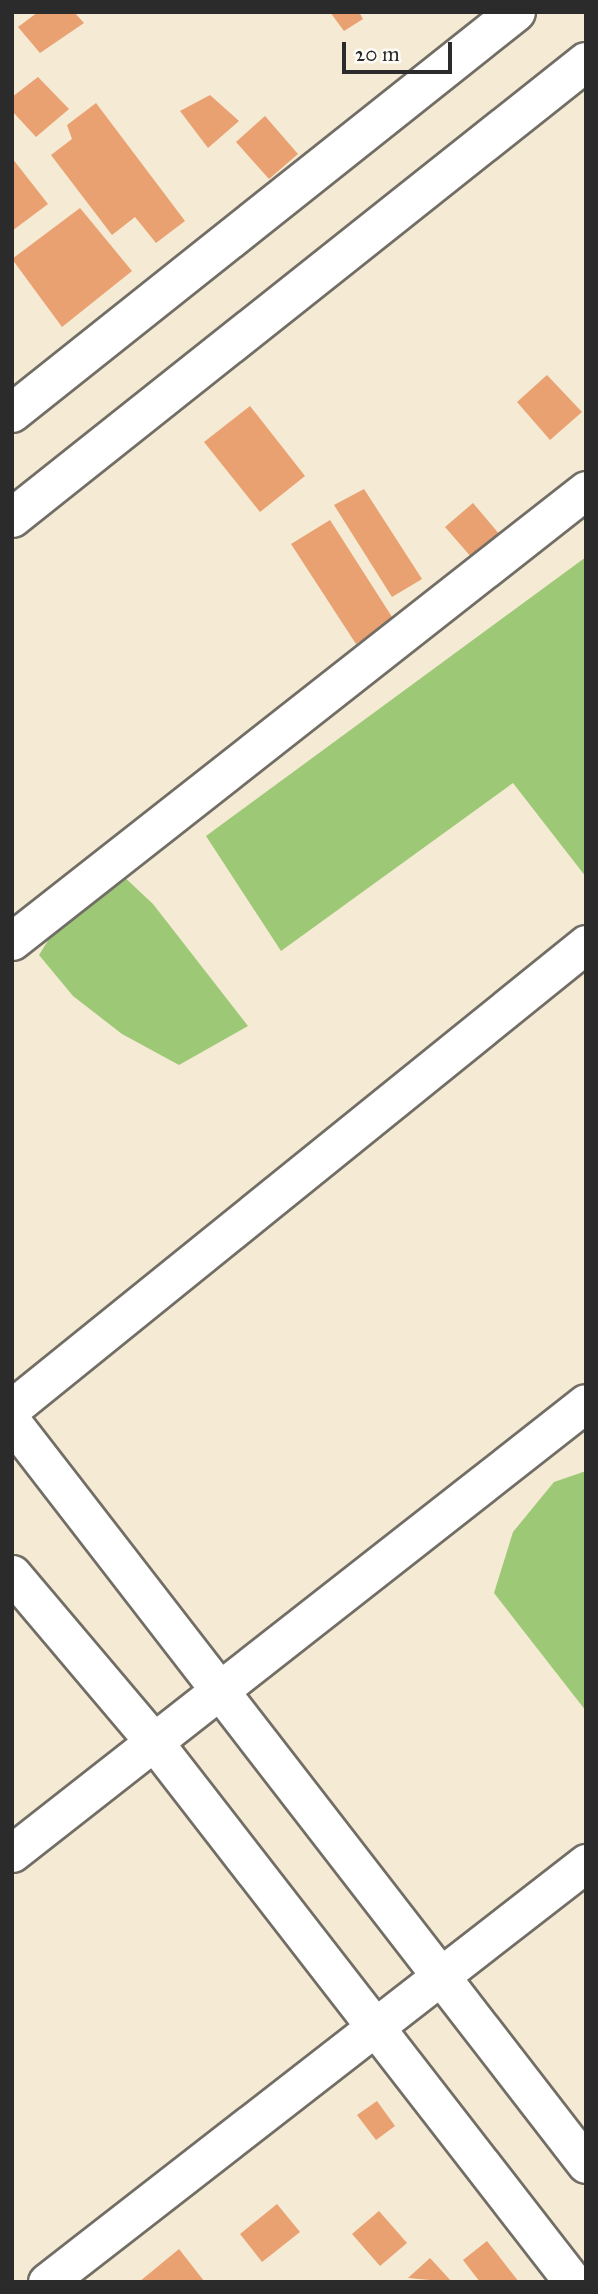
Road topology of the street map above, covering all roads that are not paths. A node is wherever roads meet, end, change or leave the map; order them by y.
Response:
1 (516, 12) edge
2 (586, 62) edge
3 (12, 413) edge
4 (586, 491) edge
5 (12, 518) edge
6 (12, 942) edge
7 (586, 944) edge
8 (586, 1403) edge
9 (12, 1408) edge
10 (12, 1422) edge
11 (12, 1574) edge
12 (220, 1690) junction
13 (154, 1742) junction
14 (12, 1853) edge
15 (586, 1863) edge
16 (441, 1977) junction
17 (375, 2028) junction
18 (586, 2164) edge
19 (47, 2282) edge
20 (573, 2282) edge

1 - 3 street
2 - 5 street
4 - 6 street
7 - 9 street
8 - 12 street
10 - 12 street
11 - 13 street
12 - 13 street
12 - 16 street
13 - 14 street
13 - 17 street
15 - 16 street
16 - 17 street
16 - 18 street
17 - 19 street
17 - 20 street

